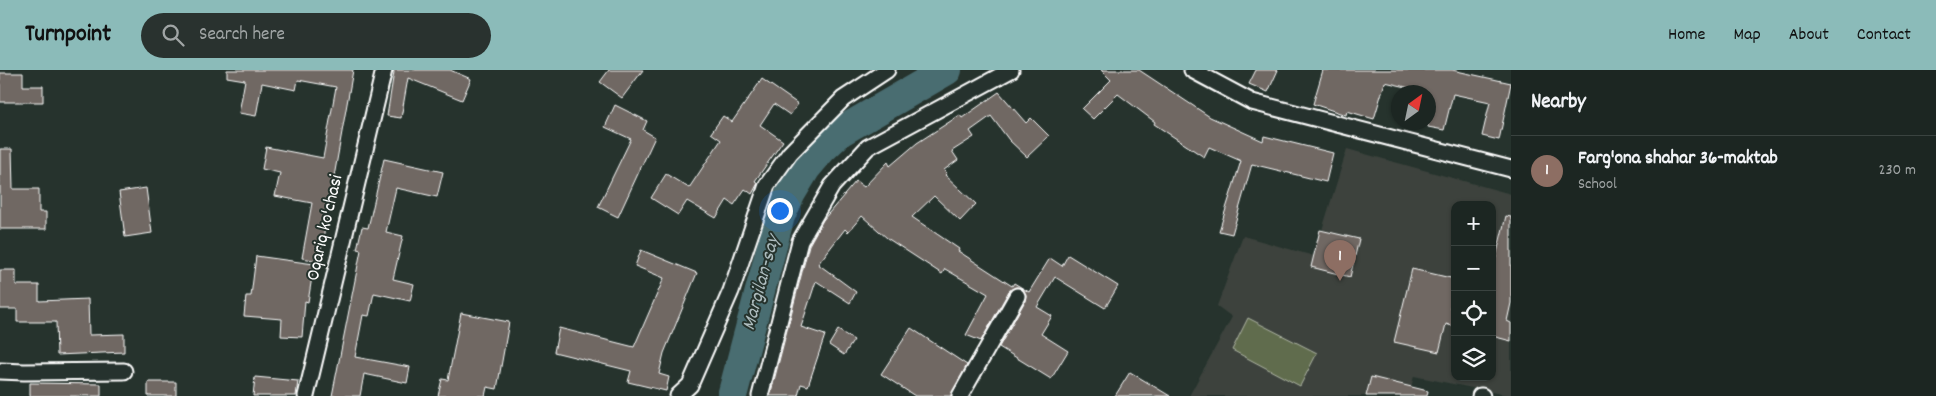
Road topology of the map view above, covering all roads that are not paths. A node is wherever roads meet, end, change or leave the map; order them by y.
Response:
1 (384, 70) edge
2 (887, 70) edge
3 (1011, 70) edge
4 (1192, 70) edge
5 (1511, 169) edge
6 (1017, 296) dead end
7 (0, 371) edge
8 (124, 371) dead end
9 (306, 396) edge
10 (678, 396) edge
11 (760, 396) edge
12 (960, 396) edge

1 - 9 street, Oqariq ko'chasi
2 - 10 street
3 - 11 street
4 - 5 street
6 - 12 street
7 - 8 street

